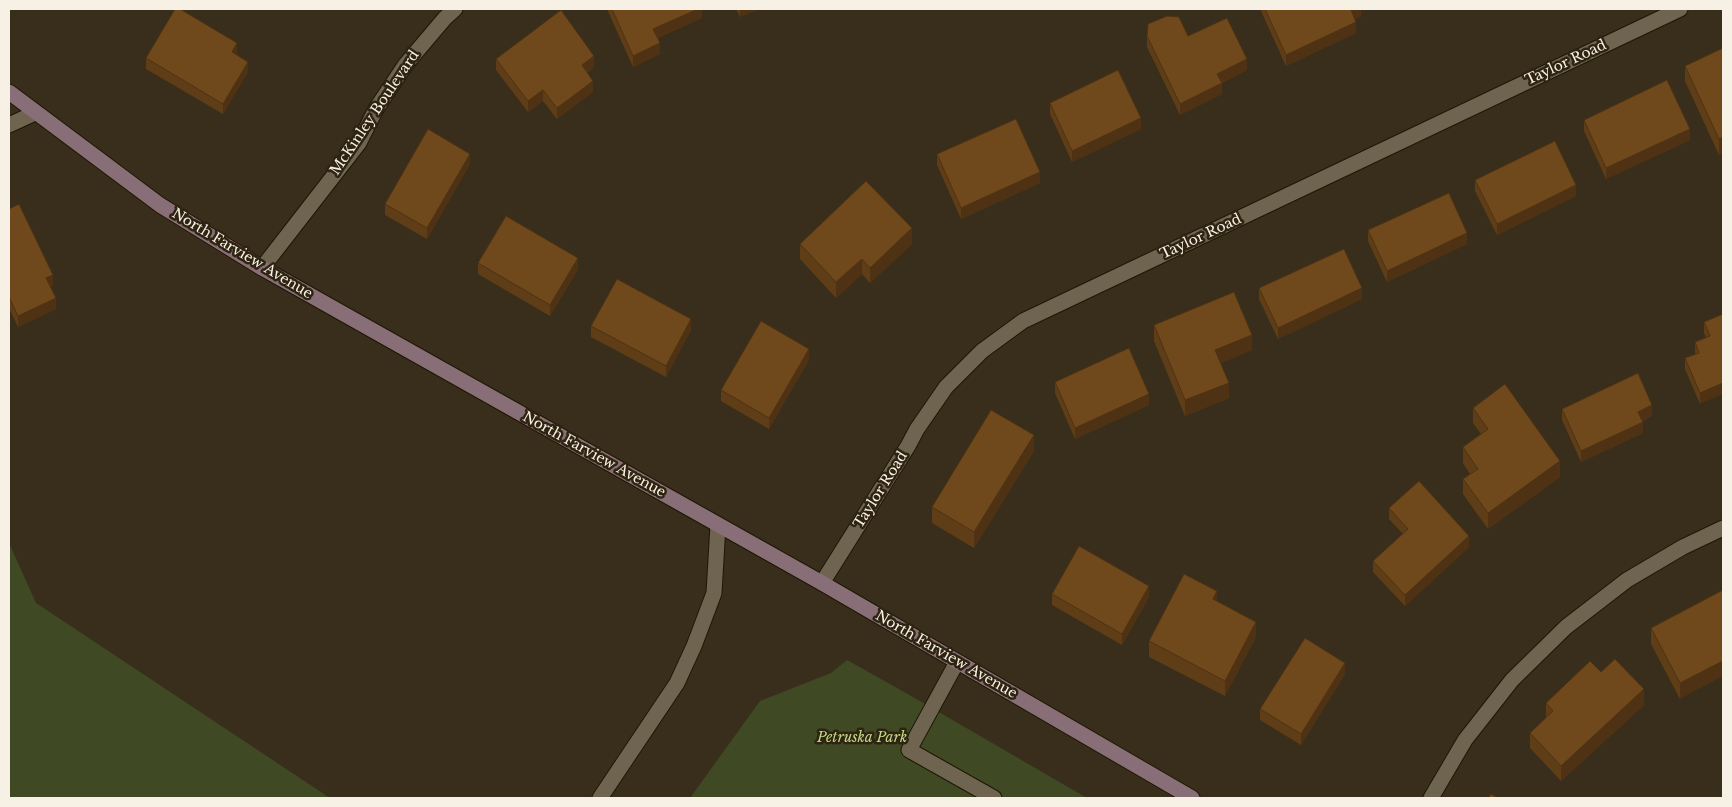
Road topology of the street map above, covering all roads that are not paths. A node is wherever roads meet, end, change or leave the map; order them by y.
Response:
1 (455, 9) edge
2 (1680, 9) edge
3 (9, 92) edge
4 (35, 113) junction
5 (9, 125) edge
6 (262, 268) junction
7 (718, 525) junction
8 (1723, 528) edge
9 (822, 583) junction
10 (958, 662) junction
11 (600, 798) edge
12 (994, 798) edge
13 (1192, 798) edge
14 (1431, 798) edge

1 - 6 street, McKinley Boulevard
2 - 9 street, Taylor Road
3 - 4 street, North Farview Avenue
4 - 5 street
4 - 6 street, North Farview Avenue
6 - 7 street, North Farview Avenue
7 - 9 street, North Farview Avenue
7 - 11 street
8 - 14 street
9 - 10 street, North Farview Avenue
10 - 12 street
10 - 13 street, North Farview Avenue

